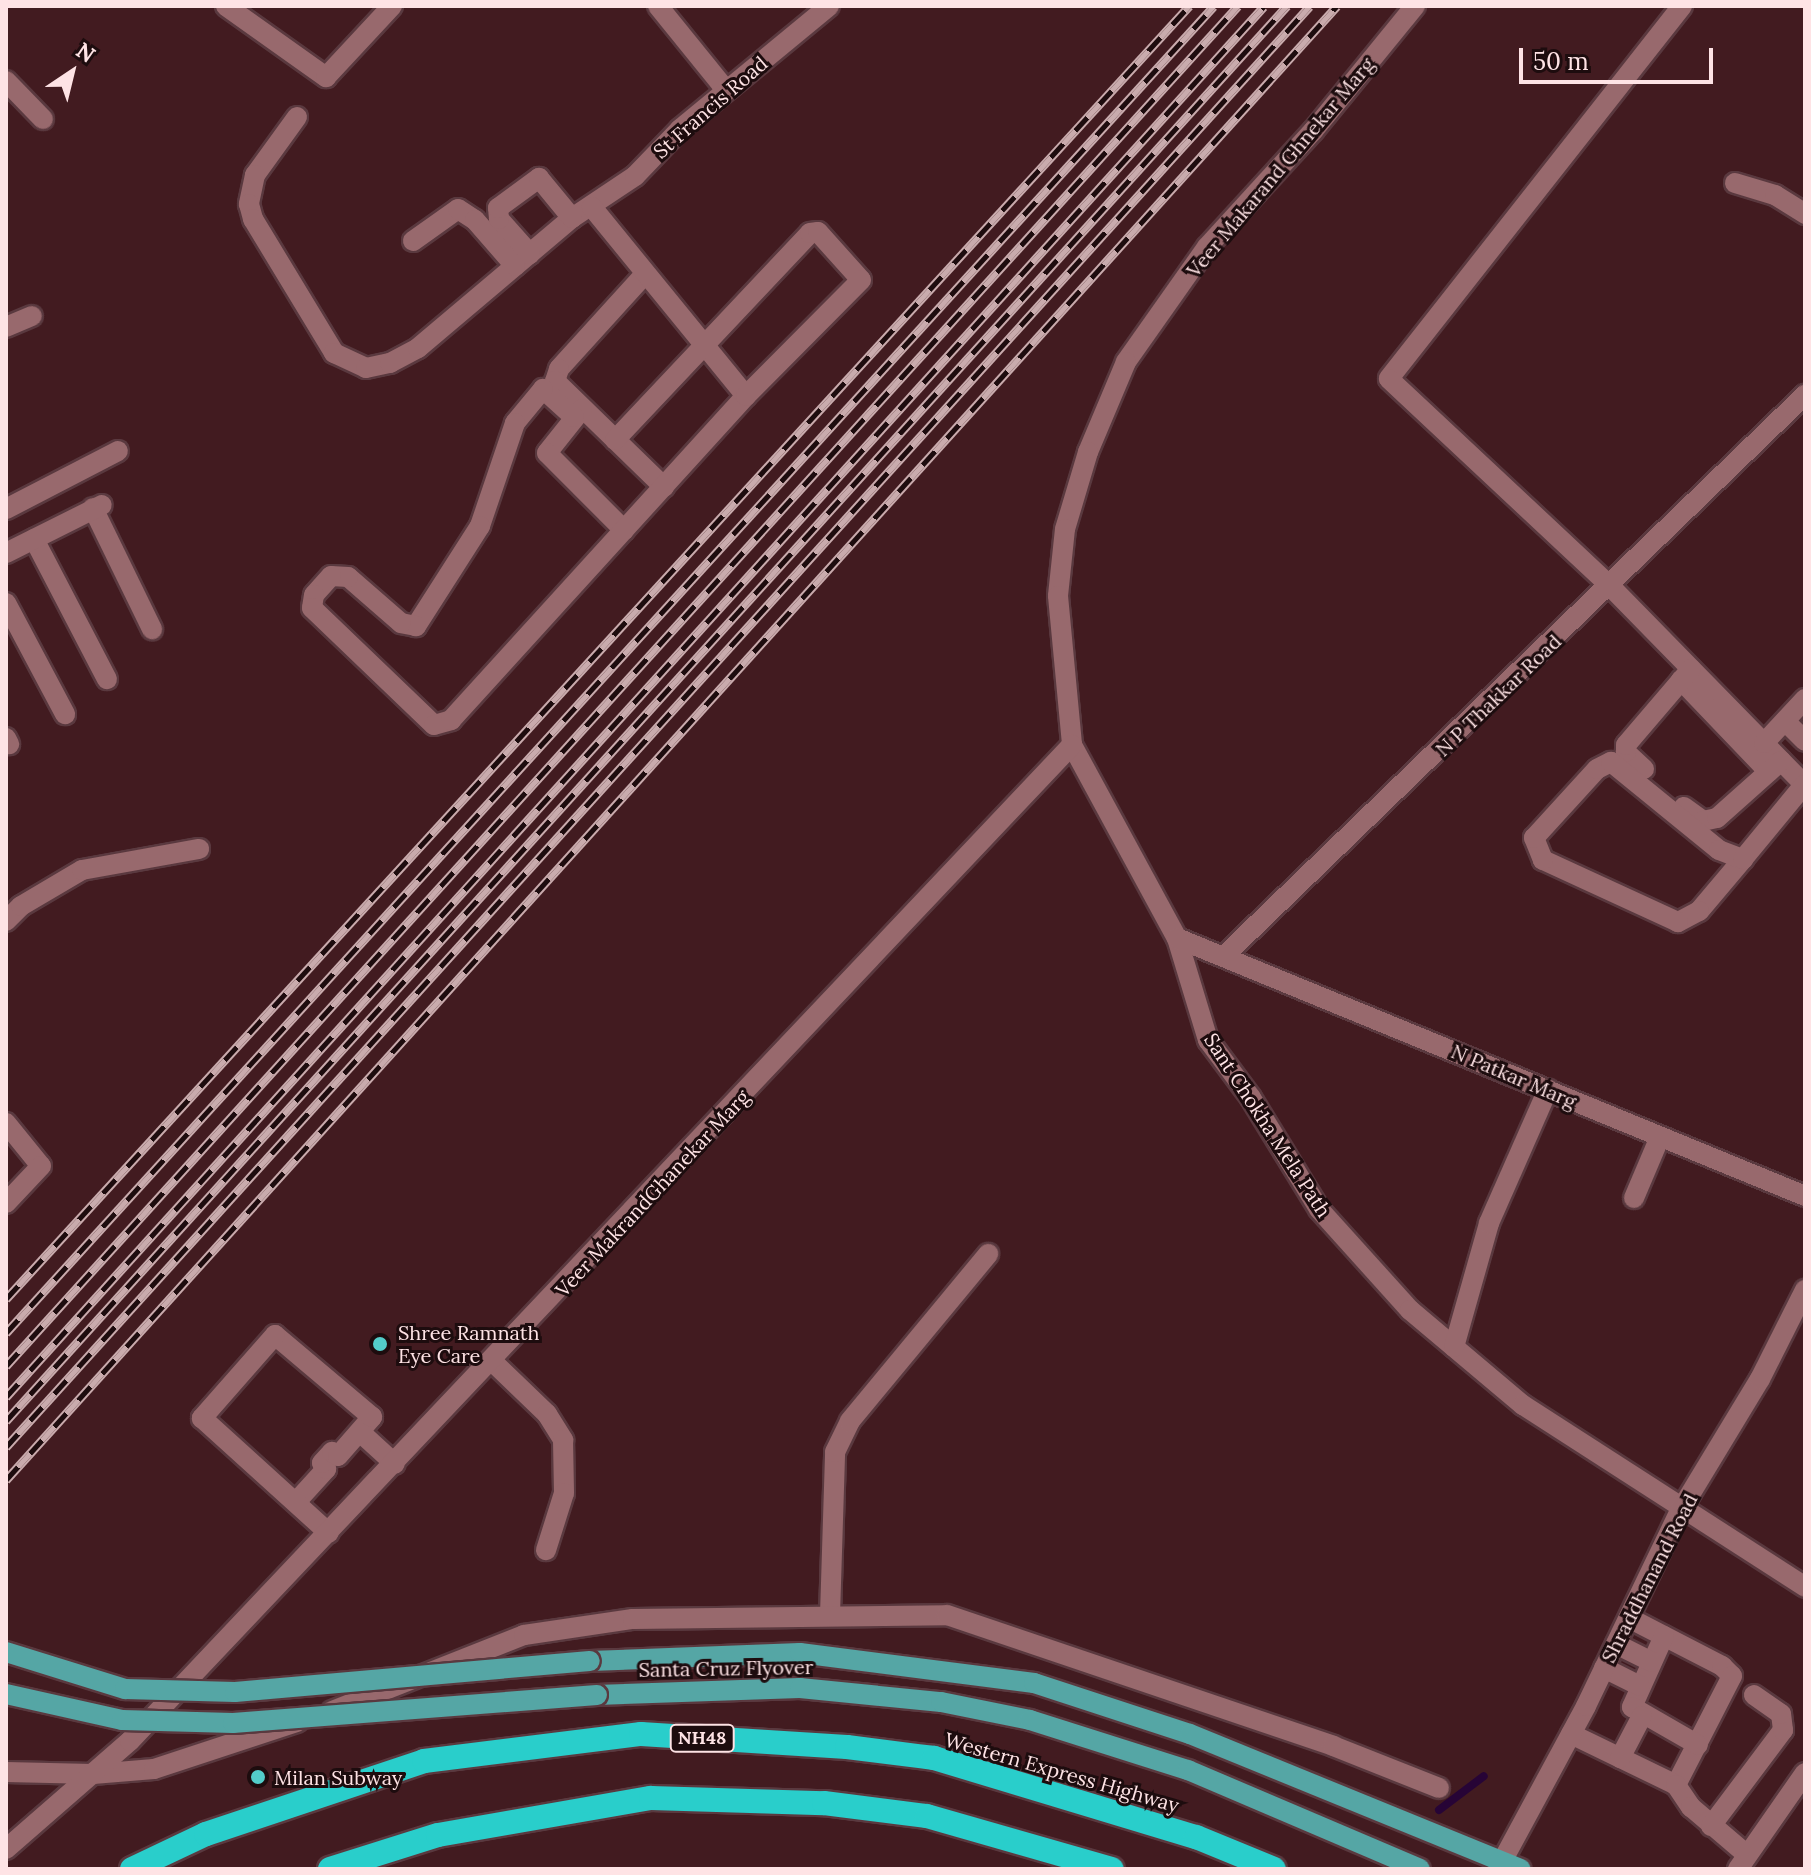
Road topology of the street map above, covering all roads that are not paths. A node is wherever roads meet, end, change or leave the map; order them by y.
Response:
1 (226, 6) edge
2 (392, 6) edge
3 (658, 6) edge
4 (829, 6) edge
5 (1415, 6) edge
6 (1682, 6) edge
7 (6, 81) edge
8 (726, 90) junction
9 (297, 117) dead end
10 (43, 119) dead end
11 (1735, 183) dead end
12 (592, 207) junction
13 (1805, 214) edge
14 (572, 218) junction
15 (413, 241) dead end
16 (522, 260) junction
17 (645, 274) junction
18 (32, 316) dead end
19 (6, 327) edge
20 (704, 344) junction
21 (1805, 395) edge
22 (746, 396) junction
23 (578, 413) junction
24 (615, 440) junction
25 (118, 451) dead end
26 (664, 487) junction
27 (6, 509) edge
28 (624, 530) junction
29 (34, 539) junction
30 (6, 553) edge
31 (1611, 587) junction
32 (6, 603) edge
33 (152, 629) dead end
34 (1686, 674) junction
35 (107, 679) dead end
36 (1805, 699) edge
37 (65, 714) dead end
38 (1785, 721) junction
39 (1732, 722) junction
40 (1805, 741) edge
41 (1764, 743) junction
42 (1072, 745) junction
43 (1775, 767) junction
44 (1805, 785) edge
45 (199, 849) dead end
46 (1743, 859) junction
47 (6, 921) edge
48 (1177, 938) junction
49 (1224, 956) junction
50 (1548, 1089) junction
51 (6, 1123) edge
52 (1659, 1139) junction
53 (1805, 1196) edge
54 (1634, 1198) dead end
55 (6, 1202) edge
56 (988, 1254) dead end
57 (1805, 1290) edge
58 (1454, 1347) junction
59 (493, 1362) junction
60 (360, 1432) junction
61 (395, 1464) junction
62 (296, 1502) junction
63 (1680, 1511) junction
64 (329, 1533) junction
65 (546, 1550) dead end
66 (1805, 1587) edge
67 (830, 1615) junction
68 (1629, 1618) junction
69 (1664, 1636) junction
70 (1616, 1644) junction
71 (6, 1652) edge
72 (1652, 1662) junction
73 (1604, 1668) junction
74 (1640, 1686) junction
75 (6, 1694) edge
76 (1754, 1695) dead end
77 (1642, 1716) junction
78 (1571, 1734) junction
79 (1698, 1745) junction
80 (1620, 1758) junction
81 (6, 1772) edge
82 (1805, 1773) edge
83 (93, 1774) junction
84 (1676, 1785) junction
85 (1439, 1788) dead end
86 (1711, 1826) junction
87 (6, 1849) edge
88 (1742, 1862) edge
89 (1507, 1866) edge
90 (132, 1869) edge
91 (330, 1869) edge
92 (1112, 1869) edge
93 (1274, 1869) edge
94 (1420, 1869) edge

1 - 2 street
3 - 8 street
4 - 8 street, St Francis Road
5 - 42 street, Veer Makarand Ghnekar Marg
6 - 31 street
7 - 10 street
8 - 12 street, St Francis Road
9 - 16 street, St Francis Road
11 - 13 street
12 - 14 street, St Francis Road
12 - 17 street
14 - 16 street, St Francis Road
14 - 16 street
15 - 16 street
17 - 20 street
17 - 23 street
18 - 19 street
20 - 22 street
20 - 22 street
20 - 24 street
21 - 31 street, N P Thakkar Road
22 - 26 street
23 - 24 street
23 - 28 street
23 - 28 street
24 - 26 street
25 - 27 street
26 - 28 street
29 - 30 street
29 - 33 street
29 - 35 street
31 - 34 street
31 - 49 street, N P Thakkar Road
32 - 37 street
34 - 39 street
34 - 43 street
36 - 38 street
38 - 40 street
38 - 41 street
39 - 41 street
39 - 43 street
41 - 43 street
42 - 48 street, Sant Chokha Mela Path
42 - 59 street, Veer MakrandGhanekar Marg
43 - 44 street
44 - 46 street
45 - 47 street
46 - 46 street
48 - 49 street
48 - 58 street, Sant Chokha Mela Path
49 - 50 street, N Patkar Marg
50 - 52 street, N Patkar Marg
50 - 58 street
51 - 55 street
52 - 53 street, N Patkar Marg
52 - 54 street
56 - 67 street
57 - 63 street, Shraddhanand Road
58 - 63 street, Sant Chokha Mela Path
59 - 61 street, Veer MakrandGhanekar Marg
59 - 65 street
60 - 61 street
60 - 62 street
60 - 62 street
61 - 64 street, Veer MakrandGhanekar Marg
62 - 64 street
63 - 66 street, Sant Chokha Mela Path
63 - 68 street, Shraddhanand Road
64 - 83 street, Veer MakrandGhanekar Marg
67 - 83 street
67 - 85 street
68 - 69 street
68 - 70 street, Shraddhanand Road
69 - 72 street
69 - 79 street
70 - 72 street
70 - 73 street, Shraddhanand Road
71 - 89 main road, bridge
72 - 74 street
73 - 74 street
73 - 78 street, Shraddhanand Road
74 - 77 street
75 - 94 main road, Santa Cruz Flyover, bridge
76 - 86 street
77 - 79 street
77 - 80 street
78 - 80 street
78 - 89 street, Shraddhanand Road
79 - 84 street
80 - 84 street
81 - 83 street
82 - 88 street
83 - 87 street, Veer MakrandGhanekar Marg
84 - 86 street
86 - 88 street
90 - 93 highway, Western Express Highway / NH48
91 - 92 highway

